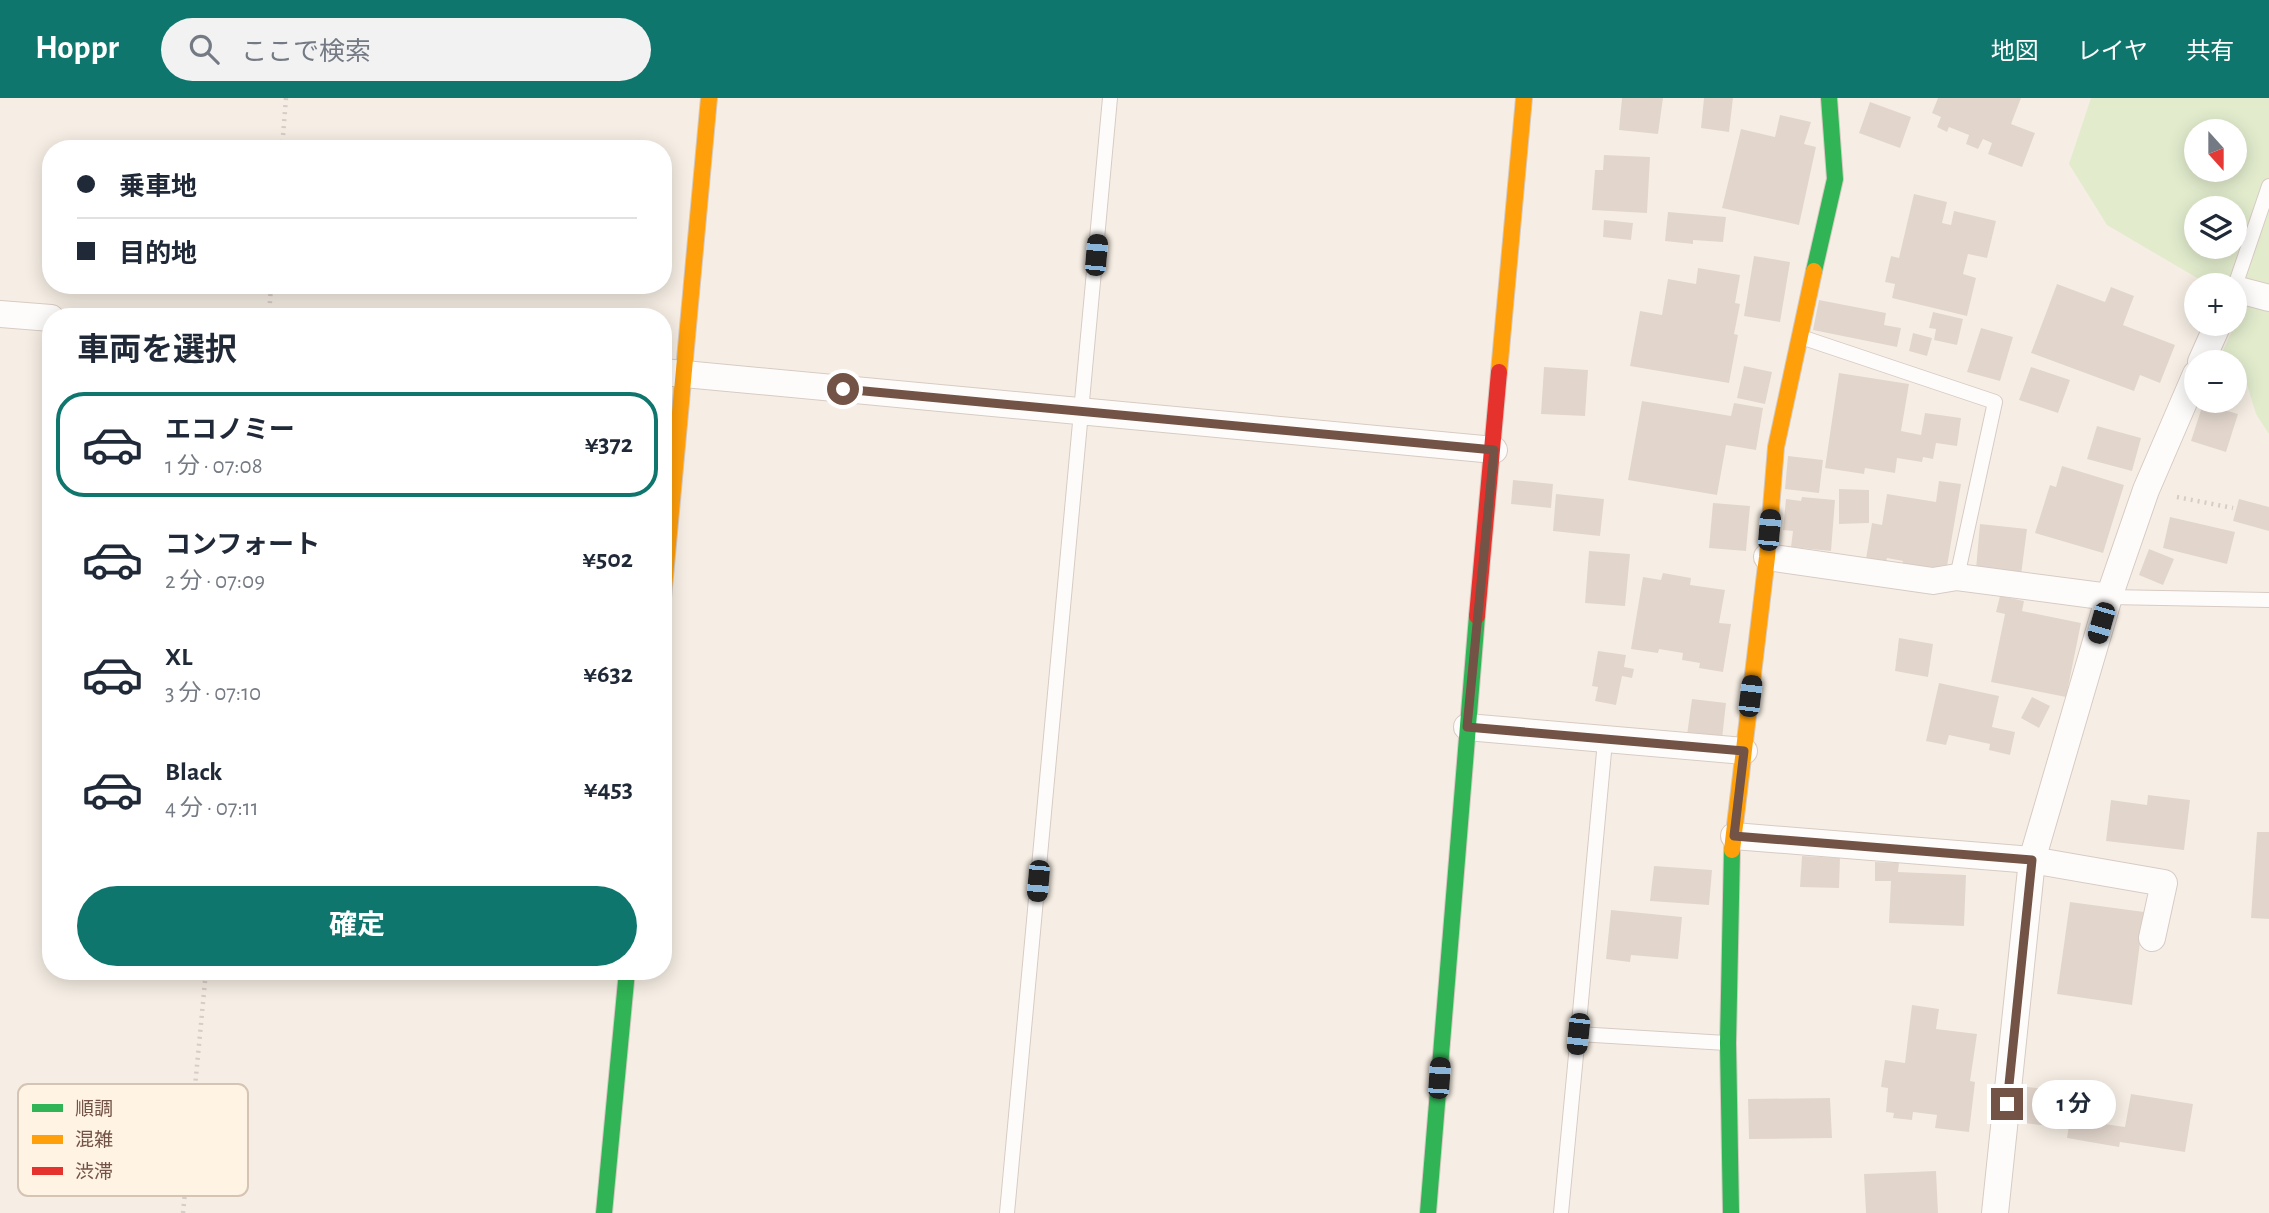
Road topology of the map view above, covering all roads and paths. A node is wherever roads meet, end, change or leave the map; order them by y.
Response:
1 (286, 98) edge
2 (709, 98) edge
3 (1110, 98) edge
4 (1524, 98) edge
5 (1829, 98) edge
6 (283, 140) edge
7 (2269, 186) edge
8 (2240, 273) edge
9 (2247, 292) edge
10 (2269, 298) edge
11 (0, 314) edge
12 (42, 317) edge
13 (1799, 336) junction
14 (674, 373) edge
15 (2184, 402) edge
16 (1081, 411) junction
17 (672, 414) edge
18 (1494, 450) junction
19 (2146, 490) junction
20 (2232, 508) dead end
21 (1767, 557) junction
22 (1957, 577) junction
23 (2109, 597) junction
24 (2269, 600) edge
25 (1467, 727) junction
26 (1605, 741) junction
27 (1744, 751) junction
28 (1734, 836) junction
29 (2032, 860) junction
30 (2152, 937) dead end
31 (205, 980) edge
32 (626, 980) edge
33 (1578, 1034) junction
34 (1728, 1043) junction
35 (195, 1084) edge
36 (604, 1213) edge
37 (1007, 1213) edge
38 (1429, 1213) edge
39 (1561, 1213) edge
40 (1731, 1213) edge
41 (1995, 1213) edge

1 - 6 path
2 - 14 street
3 - 16 lane
4 - 18 street
5 - 13 street
7 - 8 lane
9 - 10 street
11 - 12 street
13 - 21 street
13 - 22 lane
14 - 16 street
14 - 17 street
15 - 19 street
16 - 18 street
16 - 37 lane
18 - 25 street
19 - 20 path
19 - 23 street
21 - 22 street
21 - 27 street
22 - 23 street
23 - 24 lane
23 - 29 street
25 - 26 street
25 - 38 street
26 - 27 street
26 - 33 lane
27 - 28 street
28 - 29 street
28 - 34 street
29 - 30 street
29 - 41 street
31 - 35 path
32 - 36 street
33 - 34 lane
33 - 39 lane
34 - 40 street

